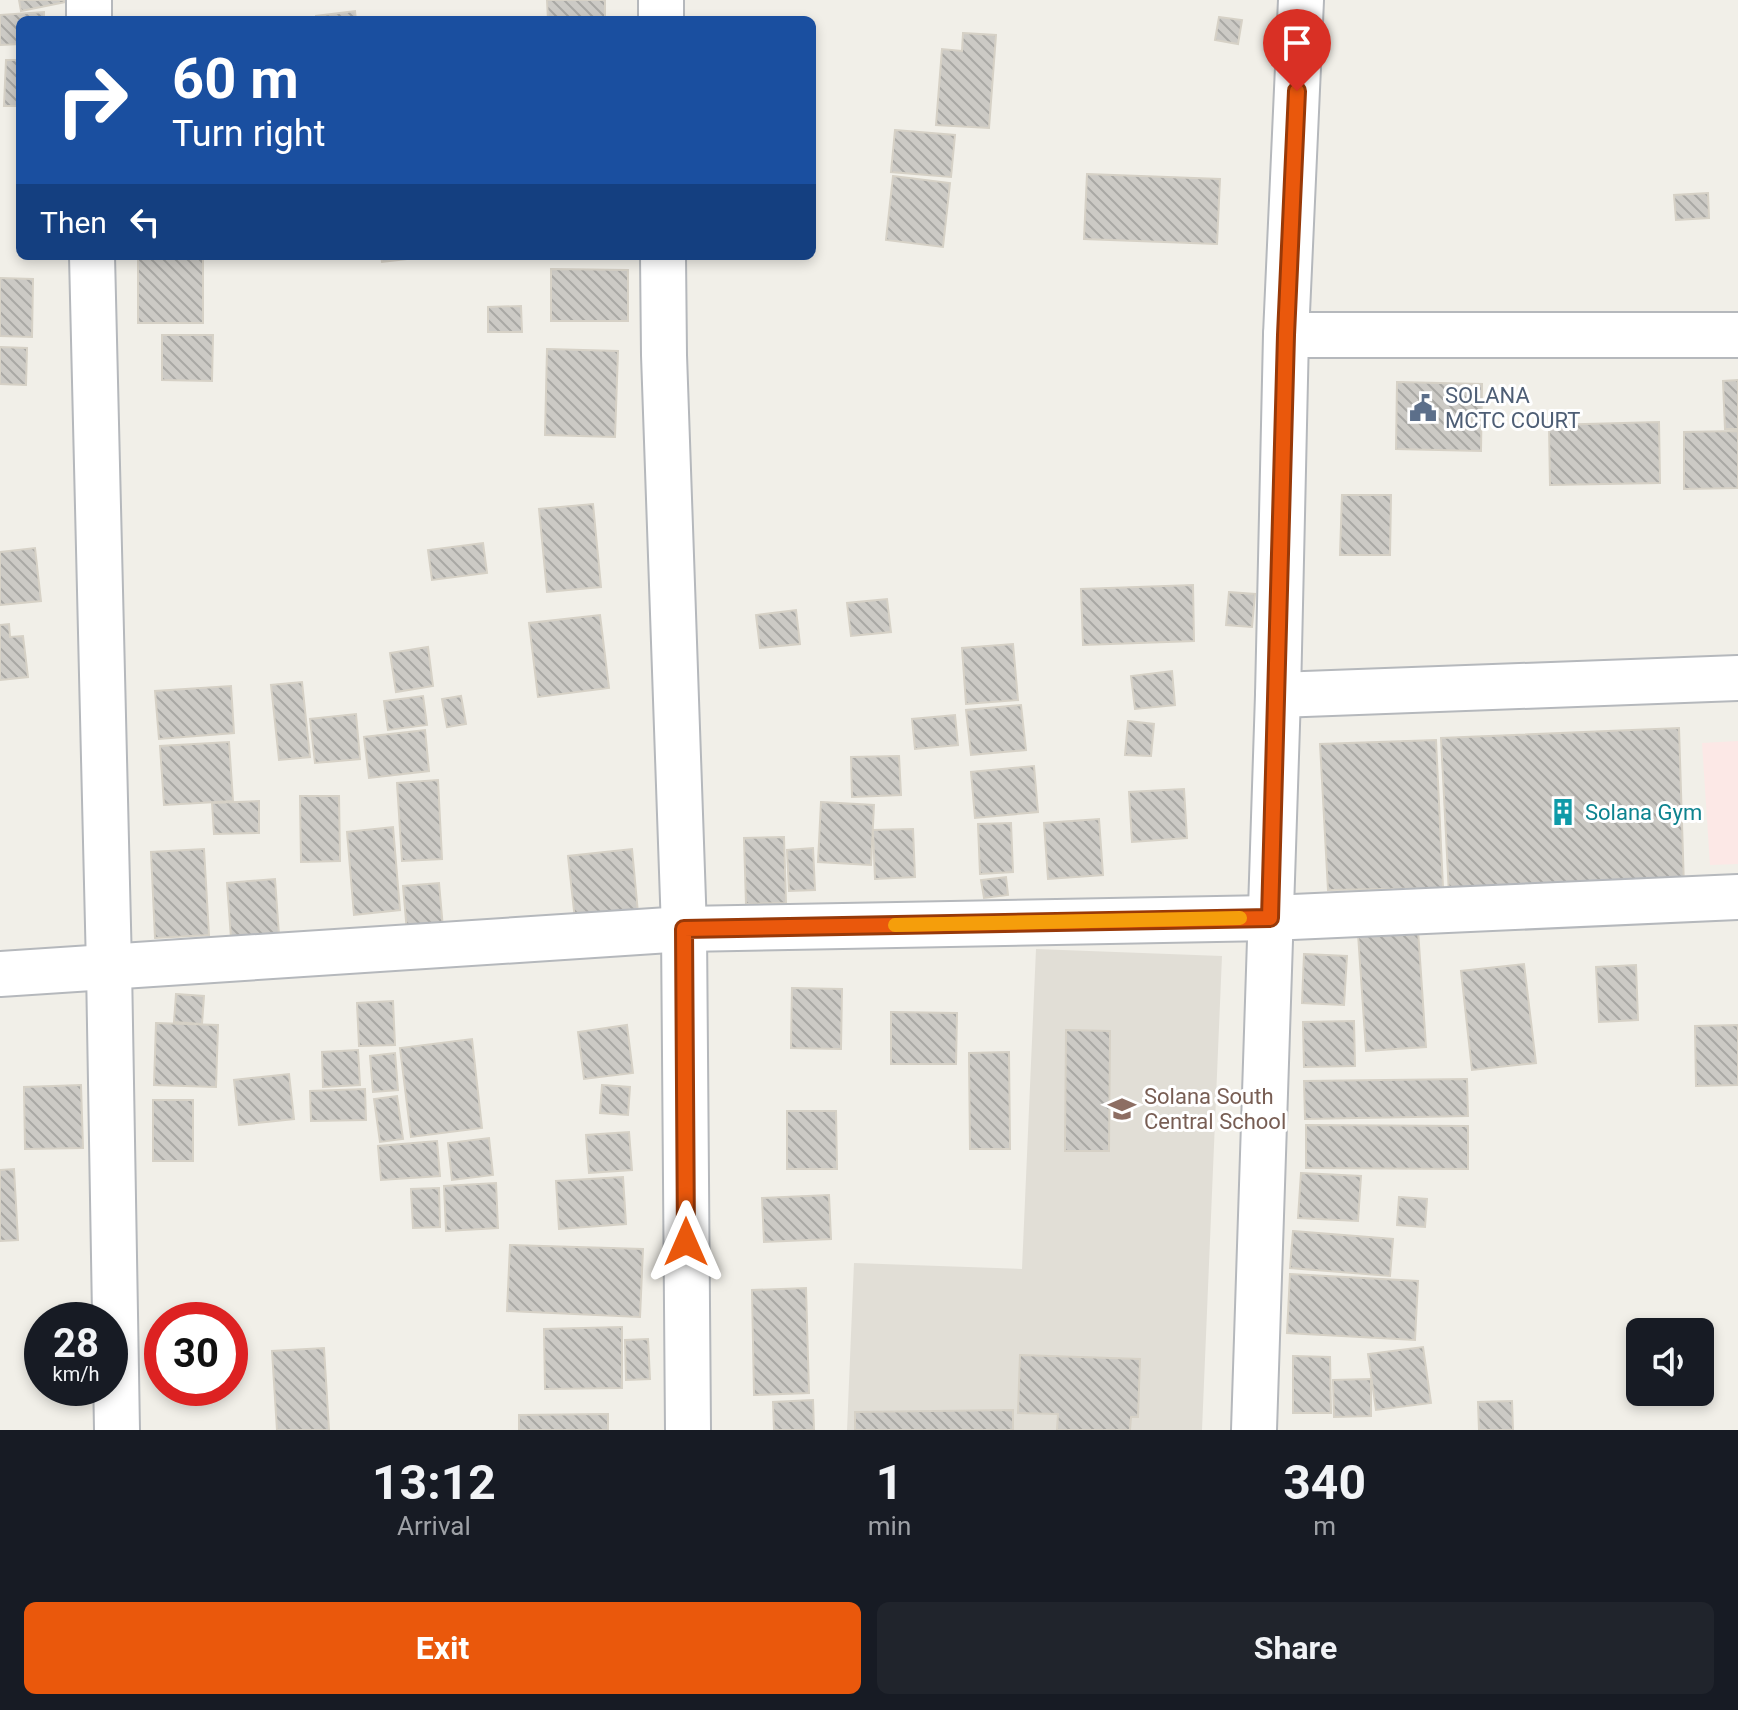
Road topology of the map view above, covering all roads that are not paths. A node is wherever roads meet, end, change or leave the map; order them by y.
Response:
1 (1301, 0) edge
2 (92, 260) edge
3 (663, 260) edge
4 (1286, 335) junction
5 (1738, 335) edge
6 (1738, 678) edge
7 (1278, 695) junction
8 (1738, 897) edge
9 (1270, 918) junction
10 (684, 929) junction
11 (109, 967) junction
12 (0, 974) edge
13 (117, 1430) edge
14 (688, 1430) edge
15 (1254, 1430) edge

1 - 4 street
2 - 11 street
3 - 10 street
4 - 5 street
4 - 7 street
6 - 7 street
7 - 9 street
8 - 9 street
9 - 10 street
9 - 15 street
10 - 11 street
10 - 14 street
11 - 12 street
11 - 13 street

